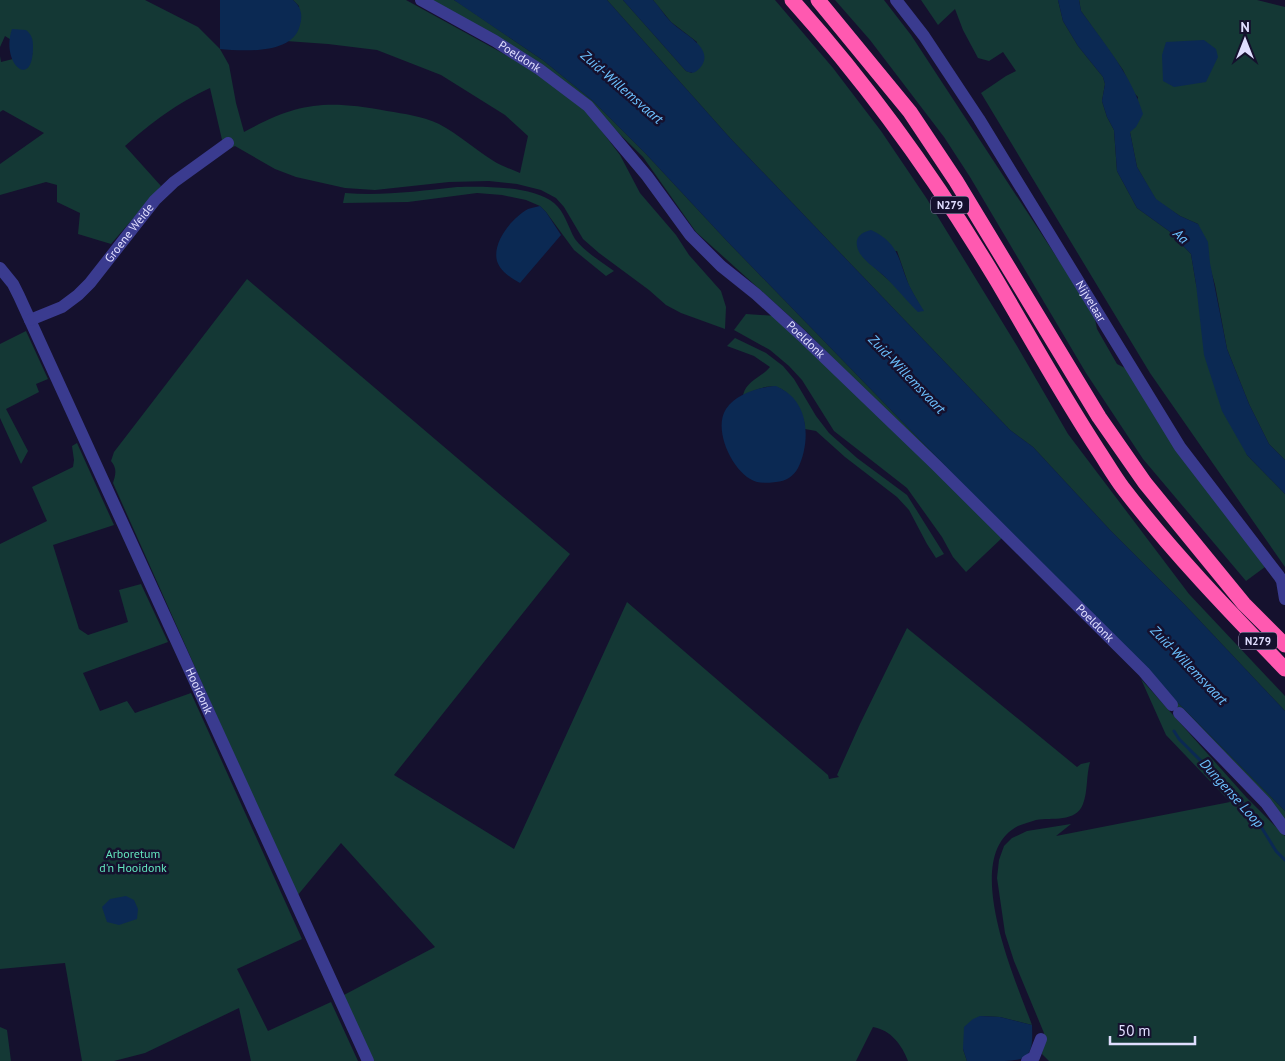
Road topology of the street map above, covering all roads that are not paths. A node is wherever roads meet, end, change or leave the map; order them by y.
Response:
1 (421, 0) edge
2 (792, 0) edge
3 (818, 0) edge
4 (896, 0) edge
5 (228, 143) dead end
6 (0, 268) edge
7 (30, 320) junction
8 (1285, 599) edge
9 (1285, 646) edge
10 (1285, 669) edge
11 (1285, 829) edge
12 (1041, 1039) dead end
13 (368, 1061) edge
14 (1027, 1061) edge

1 - 11 street, Poeldonk
2 - 10 highway, N279
3 - 9 highway, N279
4 - 8 street, Nijvelaar
5 - 7 street, Groene Weide
6 - 7 street
7 - 13 street, Hooidonk
12 - 14 street

